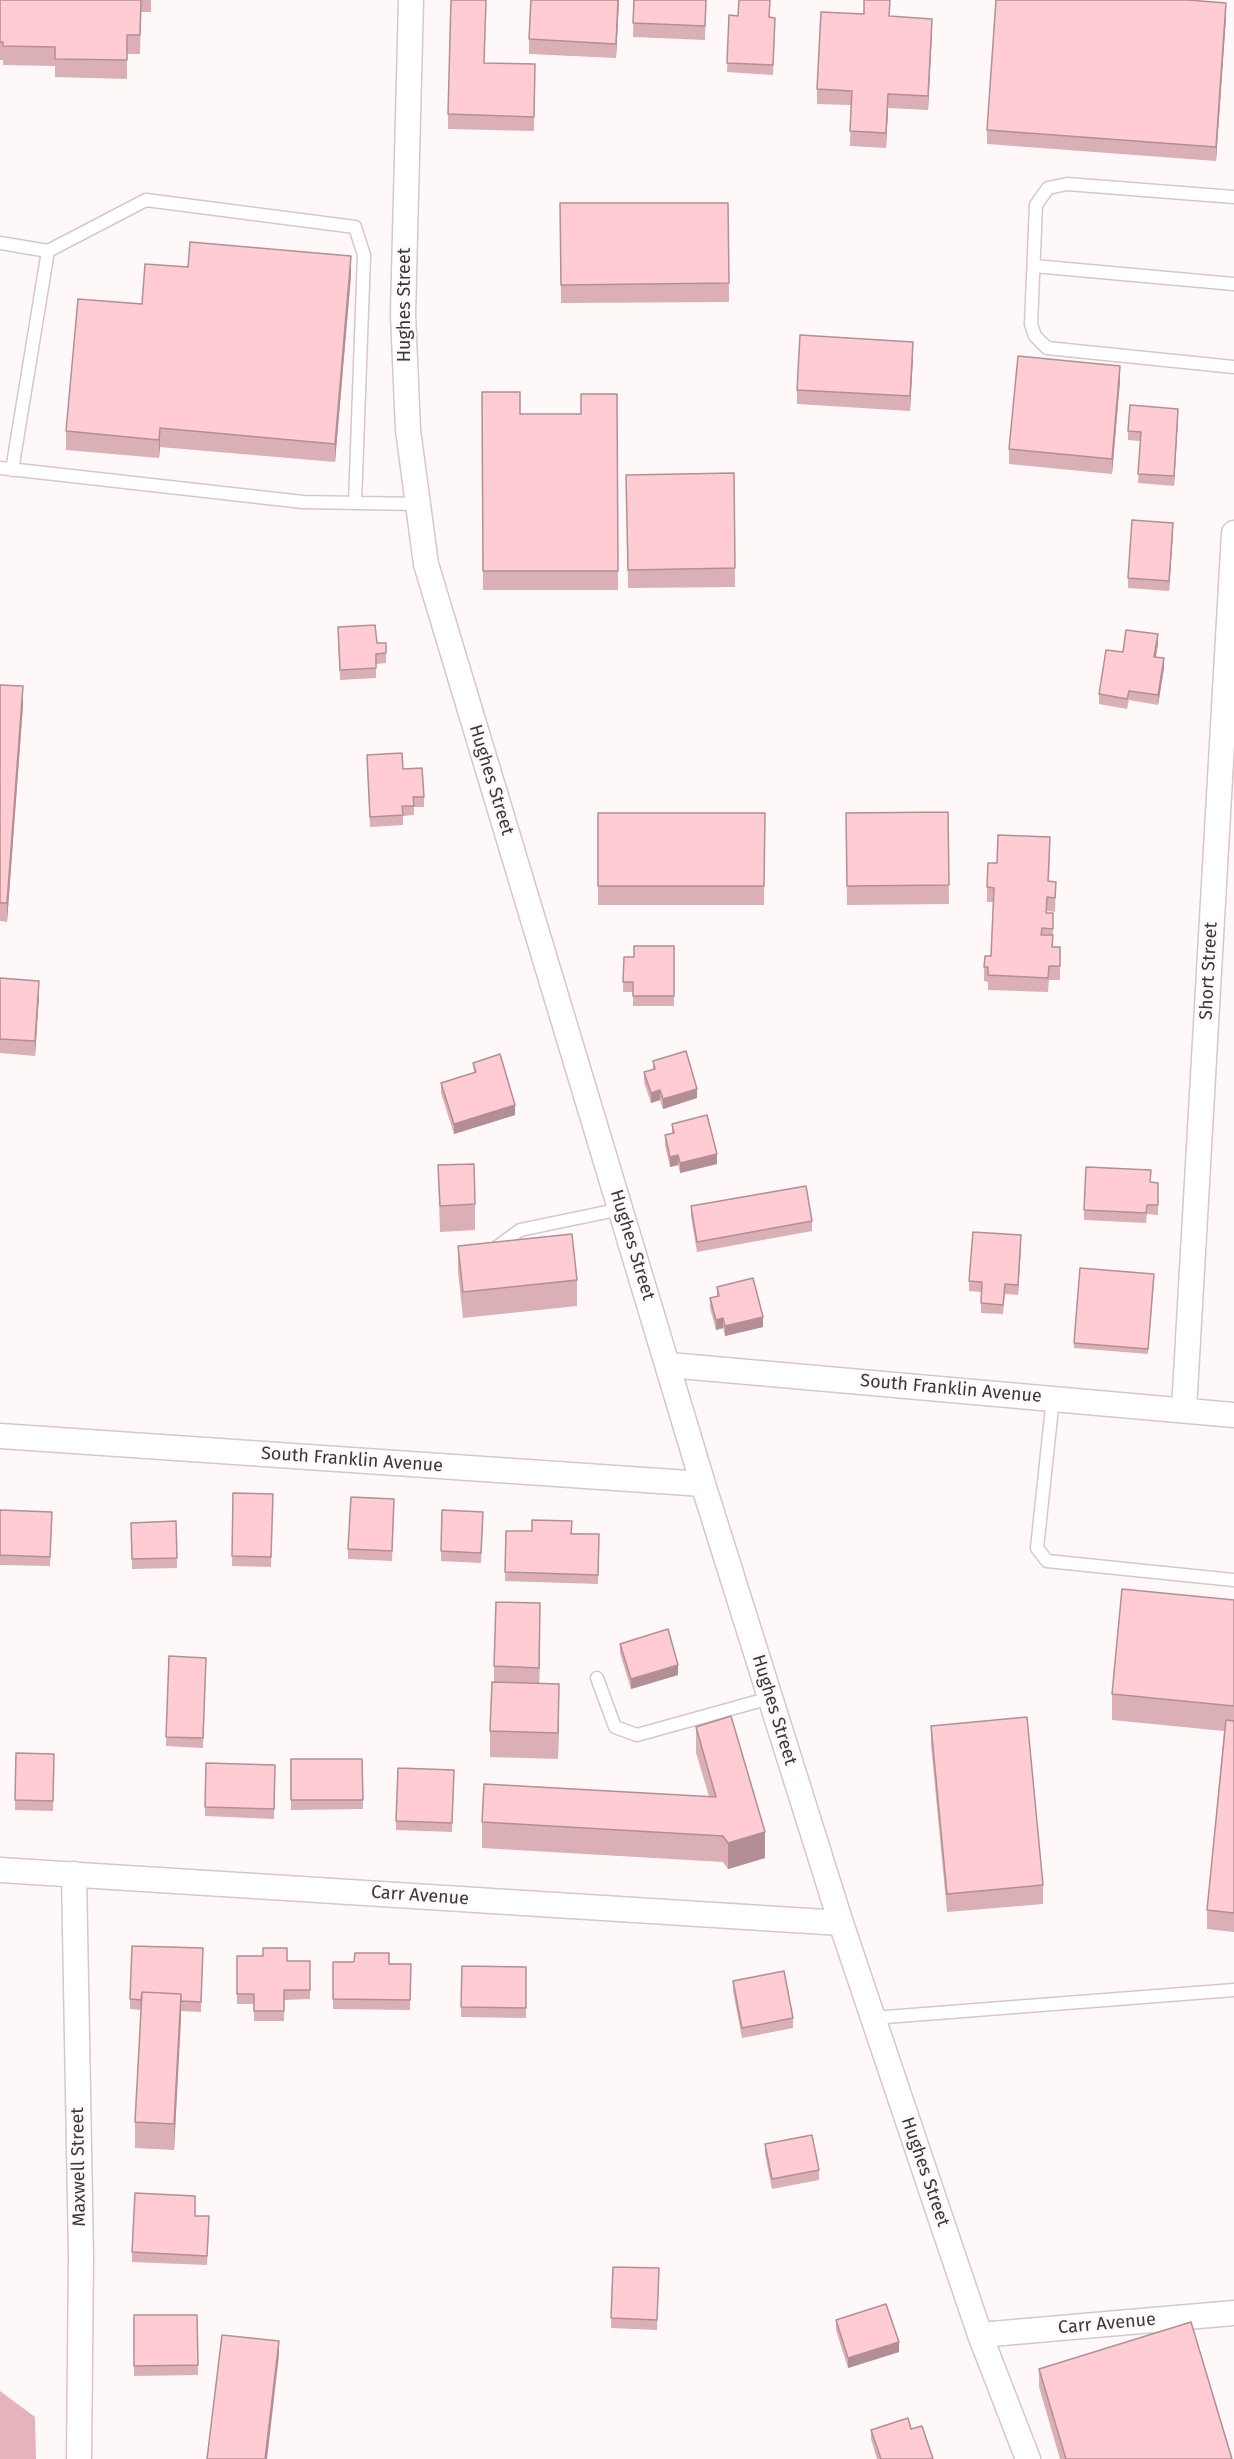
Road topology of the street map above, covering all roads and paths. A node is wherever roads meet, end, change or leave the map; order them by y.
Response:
1 (411, 0) edge
2 (1234, 198) edge
3 (0, 243) edge
4 (48, 251) junction
5 (1034, 266) junction
6 (1234, 284) edge
7 (1234, 367) edge
8 (6, 469) edge
9 (354, 502) junction
10 (418, 504) junction
11 (1234, 532) edge
12 (621, 1209) junction
13 (488, 1254) edge
14 (669, 1365) junction
15 (1053, 1398) junction
16 (1184, 1410) junction
17 (1234, 1415) edge
18 (0, 1436) edge
19 (703, 1484) junction
20 (1234, 1580) edge
21 (597, 1678) dead end
22 (770, 1698) junction
23 (0, 1870) edge
24 (74, 1874) junction
25 (841, 1923) junction
26 (1234, 1990) edge
27 (873, 2018) junction
28 (1234, 2313) edge
29 (980, 2335) junction
30 (79, 2459) edge
31 (1028, 2459) edge

1 - 10 street, Hughes Street
2 - 5 lane
3 - 4 lane
4 - 8 lane
4 - 9 lane
5 - 6 lane
5 - 7 lane
8 - 9 lane
9 - 10 lane
10 - 12 street, Hughes Street
11 - 16 street, Short Street
12 - 13 lane
12 - 14 street, Hughes Street
14 - 15 street, South Franklin Avenue
14 - 19 street, Hughes Street
15 - 16 street, South Franklin Avenue
15 - 20 lane
16 - 17 street, South Franklin Avenue
18 - 19 street, South Franklin Avenue
19 - 22 street, Hughes Street
21 - 22 lane
22 - 25 street, Hughes Street
23 - 24 street, Carr Avenue
24 - 25 street, Carr Avenue
24 - 30 street, Maxwell Street
25 - 27 street, Hughes Street
26 - 27 lane
27 - 29 street, Hughes Street
28 - 29 street, Carr Avenue
29 - 31 street, Hughes Street

